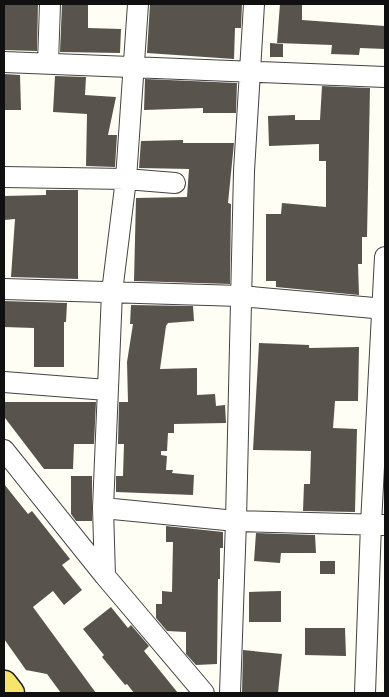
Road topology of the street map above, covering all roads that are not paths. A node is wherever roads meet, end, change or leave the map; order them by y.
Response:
1 (50, 4) edge
2 (138, 4) edge
3 (254, 4) edge
4 (4, 62) edge
5 (48, 63) junction
6 (135, 67) junction
7 (251, 70) junction
8 (385, 77) edge
9 (4, 177) edge
10 (126, 179) junction
11 (175, 183) dead end
12 (385, 257) edge
13 (4, 289) edge
14 (112, 292) junction
15 (241, 296) junction
16 (384, 309) edge
17 (4, 382) edge
18 (107, 390) junction
19 (4, 450) edge
20 (103, 508) junction
21 (236, 521) junction
22 (378, 525) edge
23 (105, 576) junction
24 (4, 684) edge
25 (11, 693) edge
26 (204, 693) edge
27 (230, 693) edge
28 (365, 693) edge

1 - 5 street
2 - 6 street
3 - 7 street
4 - 5 street
5 - 6 street
6 - 7 street
6 - 10 street
7 - 8 street
7 - 15 street
9 - 10 street
10 - 11 street
10 - 14 street
12 - 16 street
13 - 14 street
14 - 15 street
14 - 18 street
15 - 16 street
15 - 21 street
16 - 22 street
17 - 18 street
18 - 20 street
19 - 23 street
20 - 21 street
20 - 23 street
21 - 22 street
21 - 27 street
22 - 28 street
23 - 26 street
24 - 25 main road

